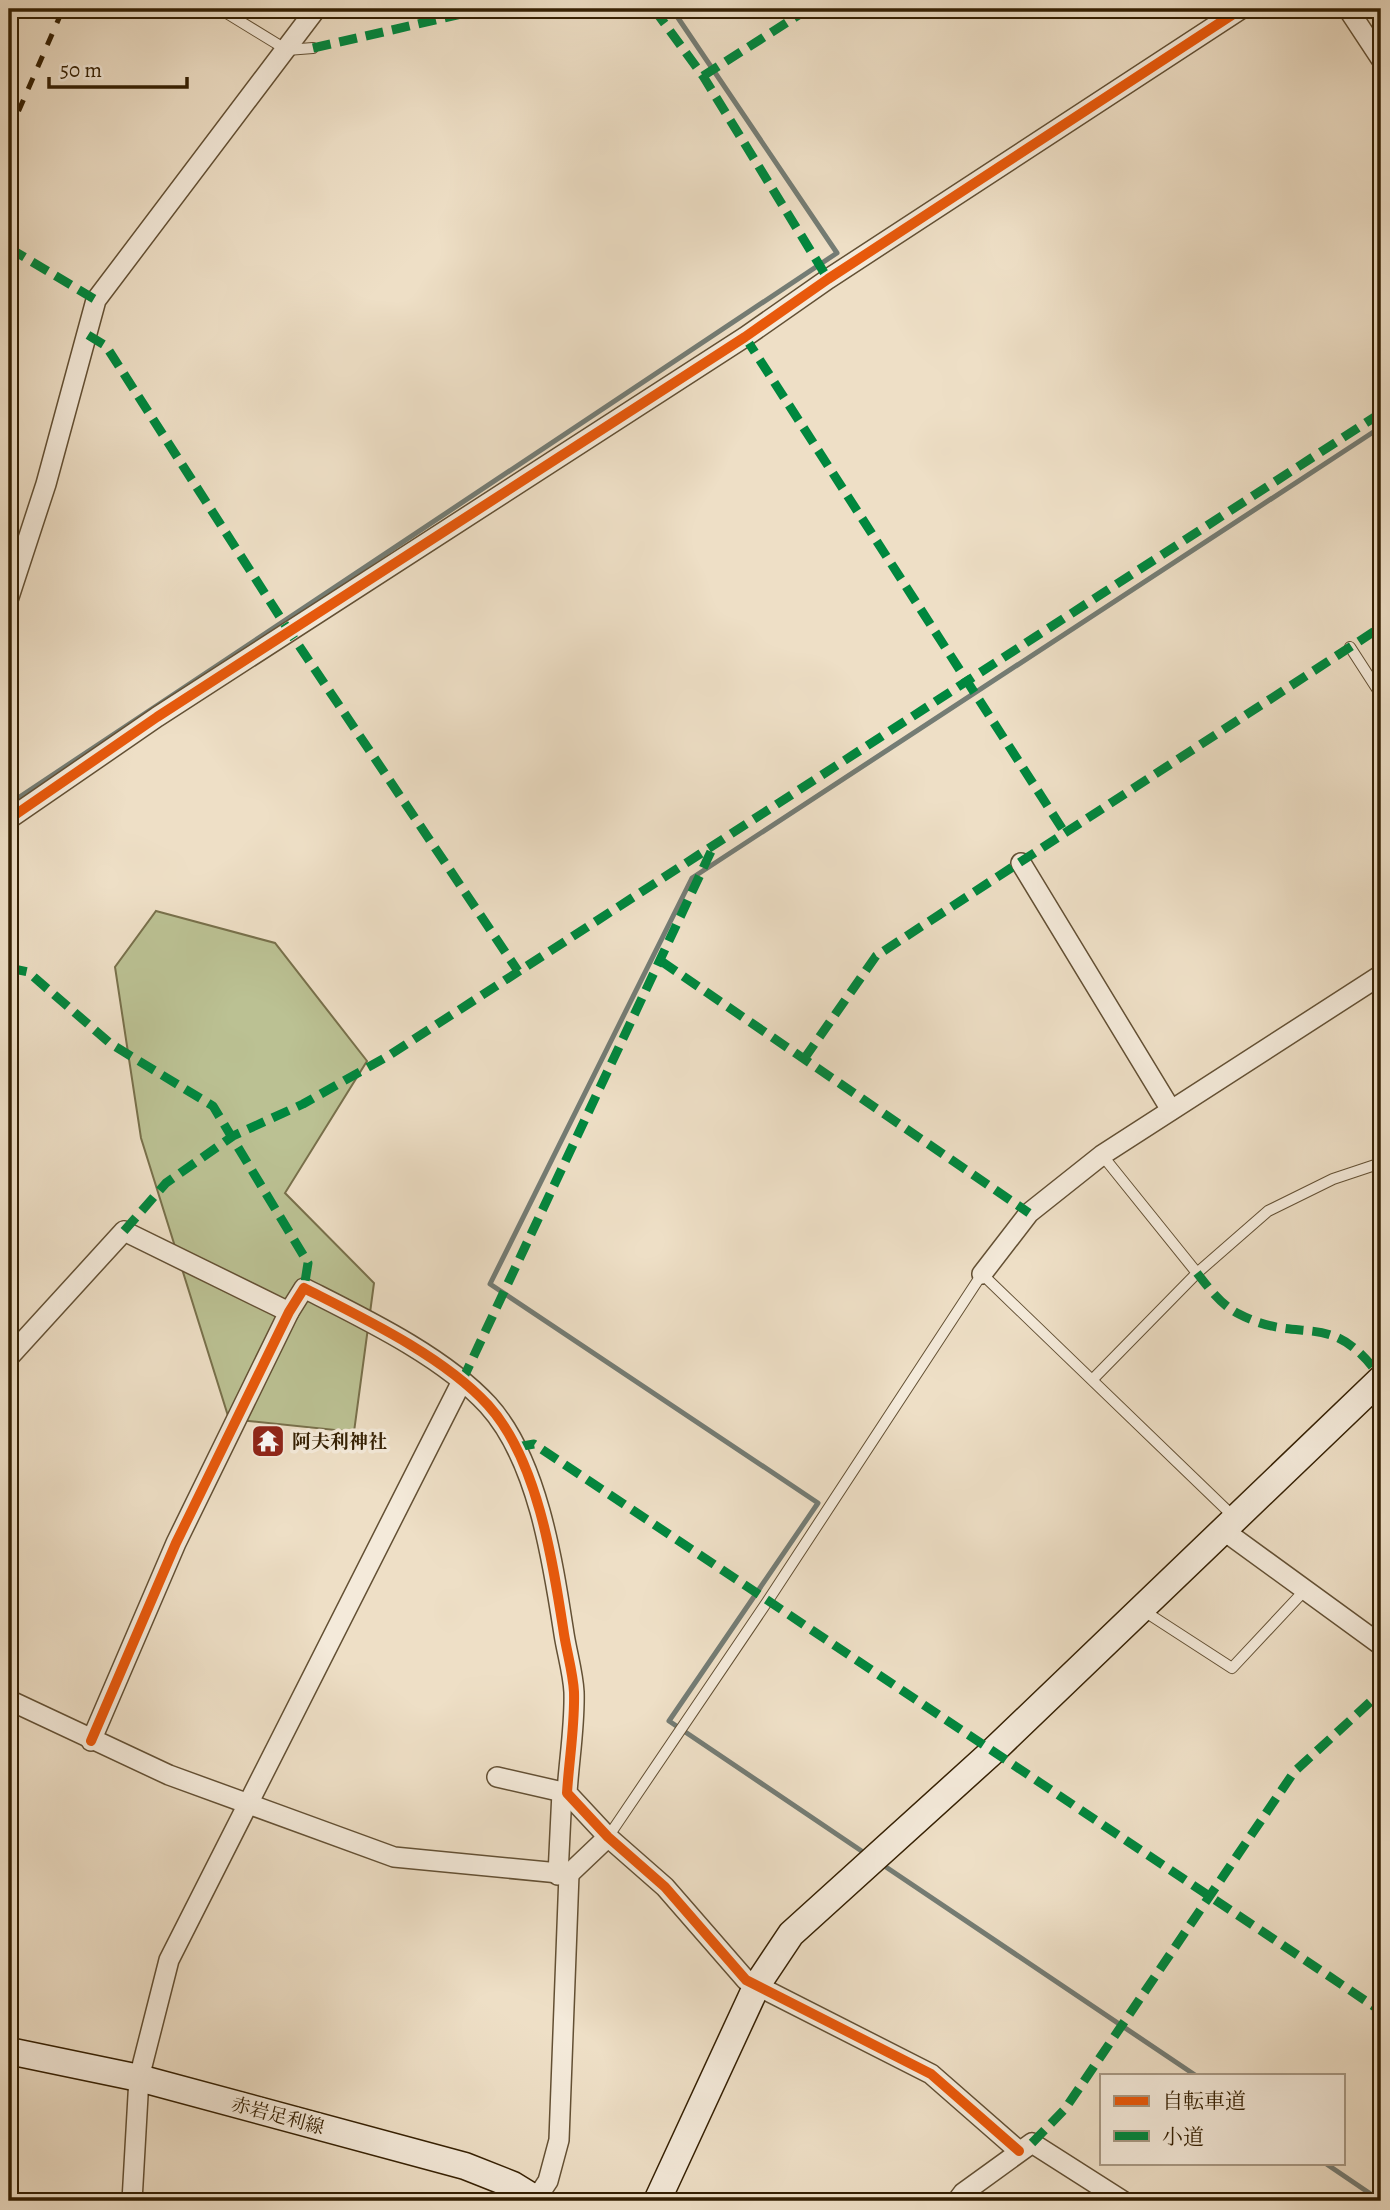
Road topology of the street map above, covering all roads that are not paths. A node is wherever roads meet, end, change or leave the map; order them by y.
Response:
1 (220, 9) edge
2 (316, 9) edge
3 (1241, 9) edge
4 (1348, 9) edge
5 (313, 48) dead end
6 (287, 50) junction
7 (1381, 59) edge
8 (9, 597) edge
9 (1350, 646) dead end
10 (1381, 695) edge
11 (9, 819) edge
12 (1020, 863) dead end
13 (1381, 975) edge
14 (1171, 1110) junction
15 (1102, 1155) junction
16 (1381, 1163) edge
17 (1197, 1273) junction
18 (982, 1274) junction
19 (289, 1312) junction
20 (9, 1357) edge
21 (1093, 1379) junction
22 (1381, 1380) edge
23 (462, 1381) junction
24 (1229, 1524) junction
25 (1305, 1590) junction
26 (1141, 1609) junction
27 (1381, 1645) edge
28 (9, 1700) edge
29 (91, 1741) junction
30 (497, 1777) dead end
31 (564, 1793) junction
32 (248, 1804) junction
33 (608, 1837) junction
34 (563, 1875) junction
35 (757, 1985) junction
36 (9, 2051) edge
37 (139, 2078) junction
38 (1019, 2151) junction
39 (530, 2198) edge
40 (132, 2201) edge
41 (657, 2201) edge
42 (957, 2201) edge
43 (1123, 2201) edge

1 - 6 lane
2 - 6 street
3 - 11 street
4 - 7 street
5 - 6 lane
6 - 8 street
9 - 10 lane
12 - 14 street
13 - 14 street
14 - 15 street
15 - 17 lane
15 - 18 street
16 - 17 lane
17 - 21 lane
18 - 21 lane
18 - 33 lane
19 - 20 street
19 - 23 street
19 - 29 street
21 - 24 lane
22 - 24 street
23 - 31 street
23 - 32 street
24 - 25 street
24 - 26 street
25 - 26 lane
25 - 27 street
26 - 35 street
28 - 29 street
29 - 32 street
30 - 31 street
31 - 33 street
31 - 34 street
32 - 34 street
32 - 37 street
33 - 34 street
33 - 35 street
34 - 39 street
35 - 38 street
35 - 41 street
36 - 37 street, 赤岩足利線
37 - 39 street, 赤岩足利線
37 - 40 street
38 - 42 street
38 - 43 street

